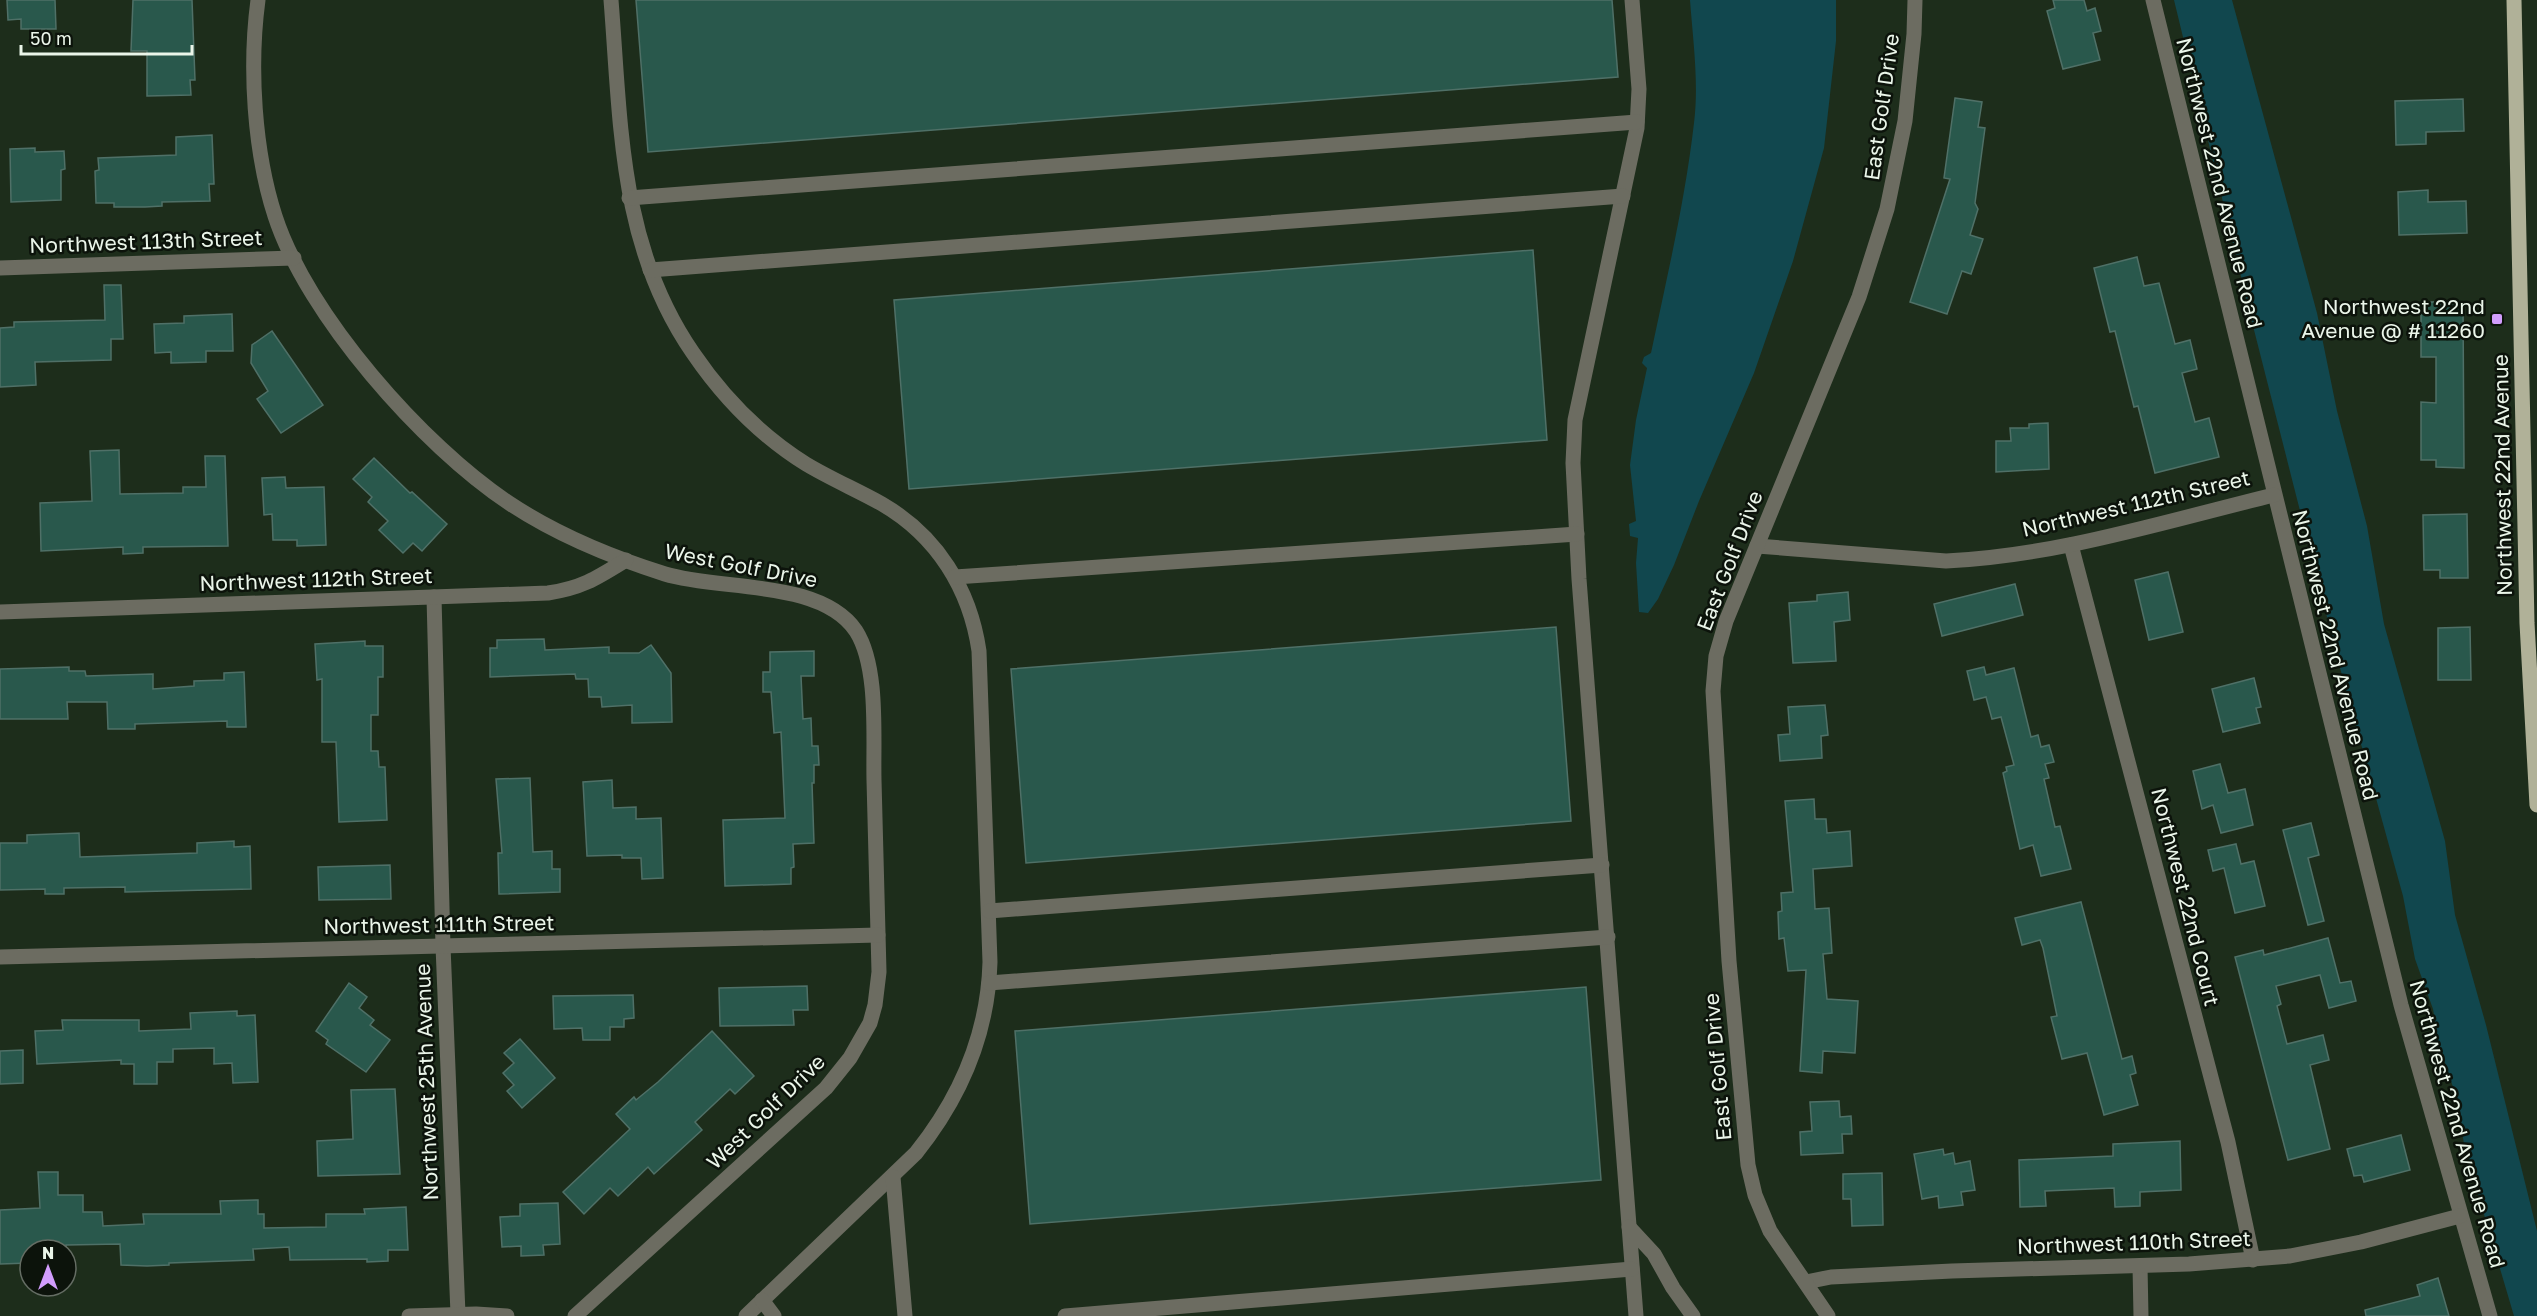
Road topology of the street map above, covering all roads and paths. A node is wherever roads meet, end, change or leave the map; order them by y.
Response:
1 (258, 0) edge
2 (611, 0) edge
3 (1632, 0) edge
4 (1915, 0) edge
5 (2153, 0) edge
6 (2514, 0) edge
7 (1638, 122) junction
8 (1623, 196) junction
9 (629, 198) junction
10 (294, 258) junction
11 (0, 268) edge
12 (650, 270) junction
13 (2274, 495) junction
14 (1577, 534) junction
15 (2071, 545) junction
16 (1757, 546) junction
17 (626, 560) junction
18 (955, 577) junction
19 (434, 597) junction
20 (0, 612) edge
21 (2537, 805) edge
22 (1602, 865) junction
23 (989, 910) junction
24 (878, 935) junction
25 (1608, 937) junction
26 (443, 946) junction
27 (0, 957) edge
28 (989, 983) junction
29 (893, 1177) junction
30 (2460, 1216) junction
31 (1629, 1227) junction
32 (2253, 1260) junction
33 (2140, 1266) junction
34 (1632, 1269) junction
35 (1806, 1282) junction
36 (762, 1300) junction
37 (458, 1314) junction
38 (409, 1316) edge
39 (507, 1316) edge
40 (575, 1316) edge
41 (746, 1316) edge
42 (774, 1316) edge
43 (905, 1316) edge
44 (1065, 1316) edge
45 (1636, 1316) edge
46 (1693, 1316) edge
47 (1828, 1316) edge
48 (2141, 1316) edge
49 (2490, 1316) edge

1 - 10 street, West Golf Drive
2 - 9 street
3 - 7 street
4 - 16 street, East Golf Drive
5 - 13 street, Northwest 22nd Avenue Road
6 - 21 main road, Northwest 22nd Avenue
7 - 8 street
7 - 9 street
8 - 12 street
8 - 14 street
9 - 12 street
10 - 11 street, Northwest 113th Street
10 - 17 street, West Golf Drive
12 - 18 street
13 - 15 street, Northwest 112th Street
13 - 30 street, Northwest 22nd Avenue Road
14 - 18 street
14 - 22 street
15 - 16 street, Northwest 112th Street
15 - 32 street, Northwest 22nd Court
16 - 35 street, East Golf Drive
17 - 19 street, Northwest 112th Street
17 - 24 street, West Golf Drive
18 - 23 street
19 - 20 street, Northwest 112th Street
19 - 26 street, Northwest 25th Avenue
22 - 23 street
22 - 25 street
23 - 28 street
24 - 26 street, Northwest 111th Street
24 - 40 street, West Golf Drive
25 - 28 street
25 - 31 street
26 - 27 street, Northwest 111th Street
26 - 37 street, Northwest 25th Avenue
28 - 29 street
29 - 36 street
29 - 43 street
30 - 32 street, Northwest 110th Street
30 - 49 street, Northwest 22nd Avenue Road
31 - 34 street
31 - 46 street
32 - 33 street, Northwest 110th Street
33 - 35 street, Northwest 110th Street
33 - 48 street
34 - 44 street
34 - 45 street
35 - 47 street, East Golf Drive
36 - 41 street
36 - 42 street
37 - 38 street
37 - 39 street

